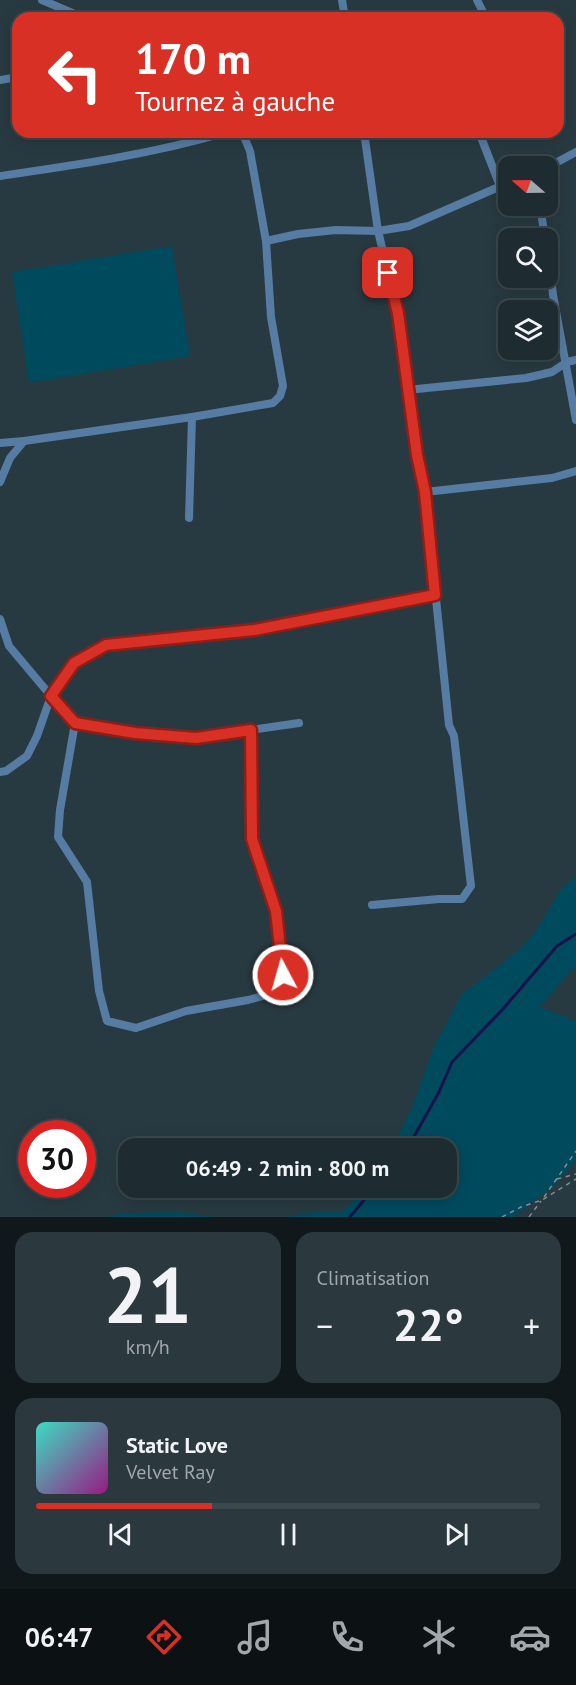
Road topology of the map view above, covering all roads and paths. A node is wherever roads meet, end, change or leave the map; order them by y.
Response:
1 (42, 0) edge
2 (70, 12) edge
3 (206, 138) edge
4 (245, 138) edge
5 (365, 138) edge
6 (482, 138) edge
7 (576, 152) edge
8 (558, 161) edge
9 (498, 170) edge
10 (0, 176) edge
11 (498, 187) edge
12 (378, 231) junction
13 (266, 241) junction
14 (552, 288) edge
15 (572, 361) edge
16 (407, 390) junction
17 (192, 417) junction
18 (576, 420) edge
19 (24, 441) junction
20 (0, 443) edge
21 (576, 471) edge
22 (0, 482) edge
23 (425, 492) junction
24 (189, 518) dead end
25 (435, 595) junction
26 (0, 619) edge
27 (51, 696) junction
28 (75, 723) junction
29 (299, 723) dead end
30 (251, 730) junction
31 (0, 772) edge
32 (372, 905) dead end
33 (576, 1151) edge
34 (576, 1174) edge
35 (557, 1179) junction
36 (576, 1179) edge
37 (542, 1200) junction
38 (502, 1217) edge
39 (529, 1217) edge

1 - 2 street
3 - 10 street
4 - 13 street
5 - 12 street
6 - 9 street
7 - 8 street
11 - 12 street
12 - 13 street
12 - 16 street
13 - 17 street
14 - 15 street
15 - 16 street
15 - 18 street
16 - 23 street
17 - 19 street
17 - 24 street
19 - 20 street
19 - 22 street
21 - 23 street
23 - 25 street
25 - 27 street
25 - 32 street
26 - 27 street
27 - 28 street
27 - 31 street
28 - 30 street
28 - 30 street
29 - 30 street
33 - 35 path
34 - 35 path
35 - 37 path
36 - 37 path
37 - 38 path
37 - 39 path

